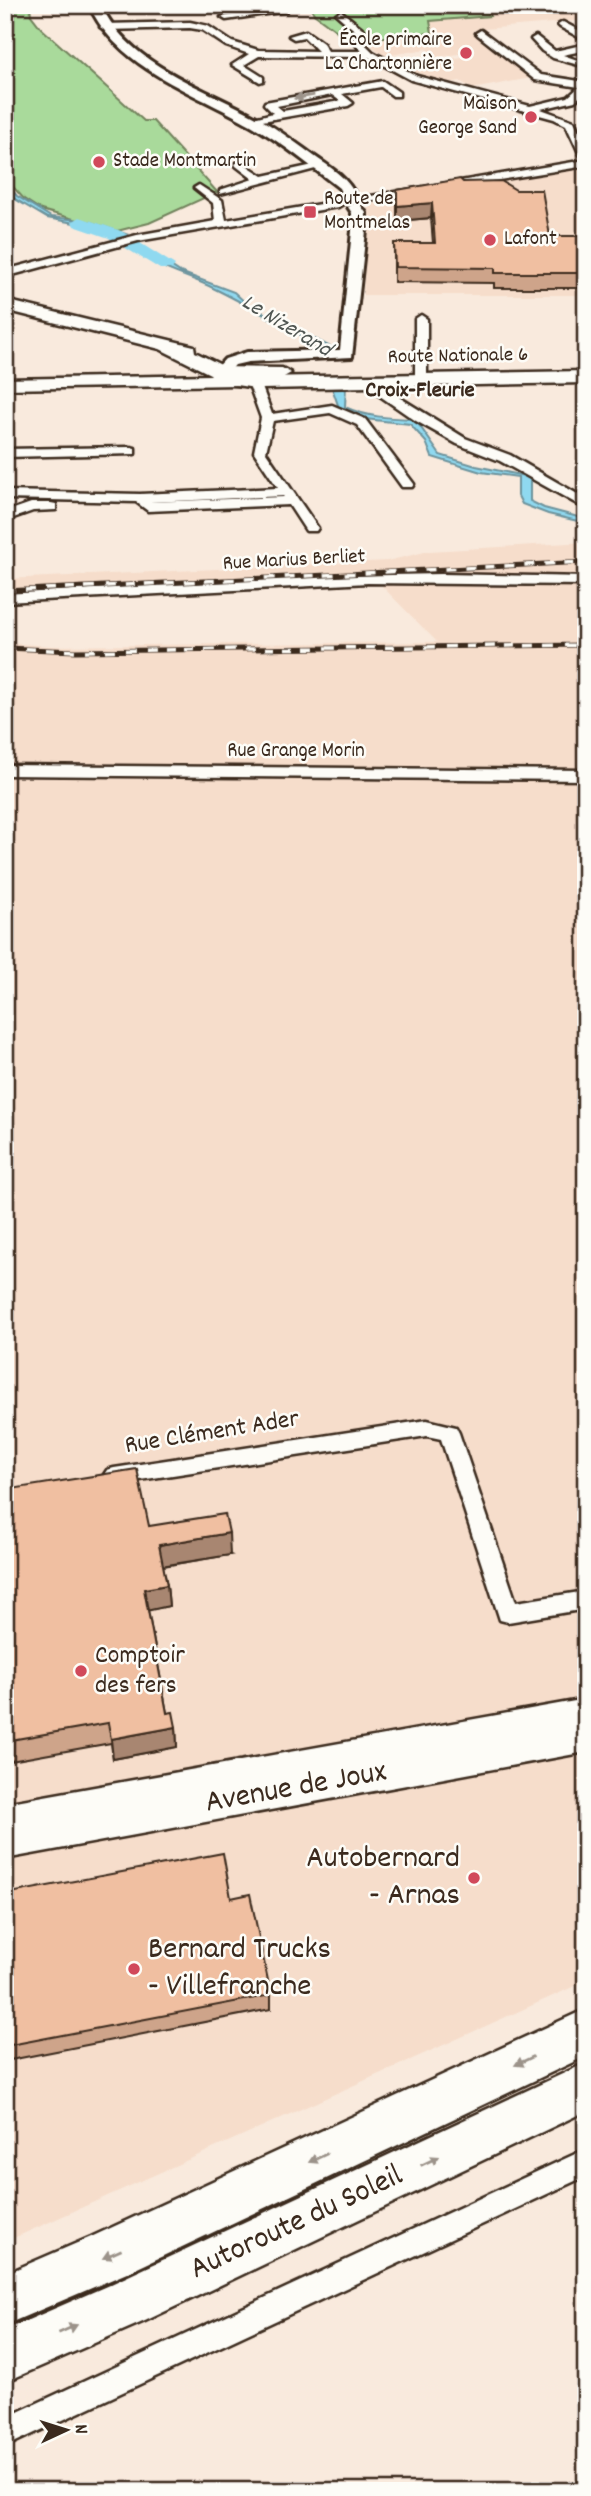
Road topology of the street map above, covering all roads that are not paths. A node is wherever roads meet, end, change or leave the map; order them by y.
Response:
1 (95, 5) edge
2 (219, 5) edge
3 (284, 9) dead end
4 (341, 14) dead end
5 (226, 17) junction
6 (563, 25) dead end
7 (104, 27) junction
8 (205, 28) junction
9 (481, 33) dead end
10 (294, 36) dead end
11 (586, 38) edge
12 (536, 39) dead end
13 (586, 47) edge
14 (257, 53) junction
15 (306, 54) junction
16 (325, 54) junction
17 (370, 54) junction
18 (555, 54) junction
19 (583, 65) dead end
20 (310, 67) dead end
21 (260, 79) dead end
22 (586, 85) edge
23 (334, 92) junction
24 (396, 94) dead end
25 (534, 109) junction
26 (281, 115) junction
27 (586, 118) edge
28 (251, 120) junction
29 (566, 121) junction
30 (586, 157) edge
31 (586, 163) edge
32 (240, 164) dead end
33 (318, 167) junction
34 (261, 180) junction
35 (199, 188) dead end
36 (225, 192) dead end
37 (352, 202) junction
38 (221, 222) junction
39 (5, 274) edge
40 (5, 305) edge
41 (421, 319) dead end
42 (300, 356) junction
43 (235, 374) junction
44 (287, 374) junction
45 (586, 377) edge
46 (421, 381) junction
47 (349, 382) junction
48 (5, 384) edge
49 (267, 418) junction
50 (130, 451) dead end
51 (5, 453) edge
52 (407, 484) dead end
53 (5, 495) edge
54 (111, 495) junction
55 (289, 497) junction
56 (586, 505) edge
57 (5, 517) edge
58 (312, 528) dead end
59 (586, 581) edge
60 (5, 598) edge
61 (5, 770) edge
62 (586, 775) edge
63 (100, 1478) edge
64 (586, 1600) edge
65 (586, 1715) edge
66 (586, 1736) edge
67 (5, 1820) edge
68 (5, 1842) edge
69 (586, 2032) edge
70 (586, 2086) edge
71 (586, 2162) edge
72 (5, 2300) edge
73 (5, 2356) edge
74 (5, 2433) edge

1 - 7 street
2 - 5 street
3 - 5 street
4 - 17 street
5 - 8 street
6 - 11 street
7 - 8 street
7 - 28 street
8 - 14 street
9 - 22 street
10 - 16 street
12 - 18 street
13 - 18 street
14 - 15 street
14 - 21 street
15 - 16 street
15 - 20 street
16 - 17 street
17 - 25 street
18 - 19 street
22 - 25 street
23 - 24 street
23 -> 26 street
23 - 26 street
25 - 29 street
26 - 28 street
27 - 29 street
28 - 33 street
29 - 30 street
31 - 37 street
32 - 34 street
33 - 34 street
33 - 37 street
34 - 36 street
35 - 38 street
37 - 38 street
37 - 42 street
38 - 39 street
40 - 43 main road
41 - 46 street
42 - 43 street
42 - 44 street
43 - 44 main road, Route Nationale 6
43 - 44 street
43 - 47 main road, Route Nationale 6
43 - 48 main road, Route Nationale 6
43 - 49 street
44 - 47 main road, Route Nationale 6
45 - 46 main road, Route Nationale 6
46 - 47 main road, Route Nationale 6
47 - 56 street
49 - 52 street
49 - 55 street
50 - 51 street
53 - 54 street
54 - 55 street
54 - 57 street
55 - 58 street
59 - 60 street, Rue Marius Berliet
61 - 62 street, Rue Grange Morin
63 - 64 street, Rue Clément Ader
65 - 67 main road, Avenue de Joux
66 - 68 main road, Avenue de Joux
69 -> 72 highway, Autoroute du Soleil
73 -> 70 highway, Autoroute du Soleil
71 - 74 street

